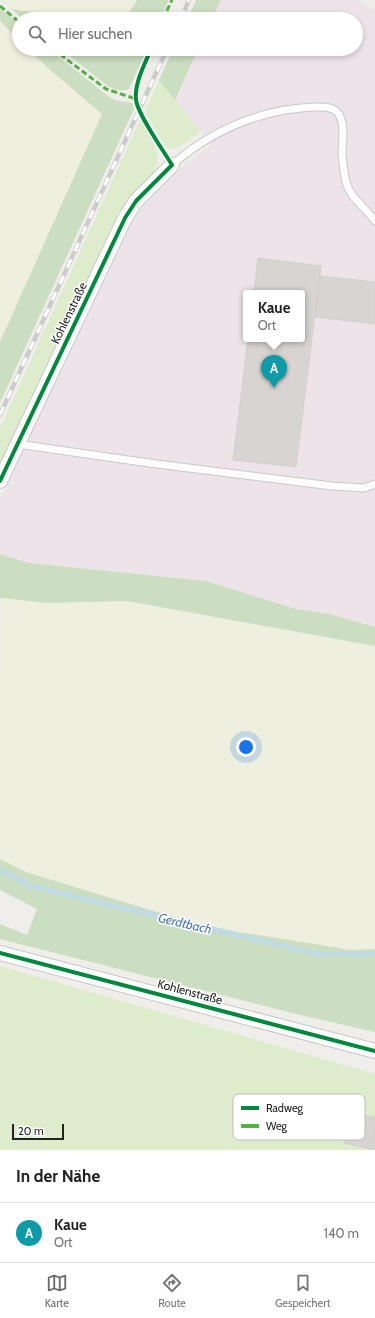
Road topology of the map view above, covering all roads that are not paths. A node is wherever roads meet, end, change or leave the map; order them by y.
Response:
1 (172, 165) joint
2 (375, 221) edge
3 (17, 444) junction
4 (0, 481) edge
5 (375, 484) edge
6 (0, 953) edge
7 (375, 1051) edge

1 - 2 lane
1 - 3 street, Kohlenstraße
3 - 4 street, Kohlenstraße
3 - 5 lane
6 - 7 street, Kohlenstraße

